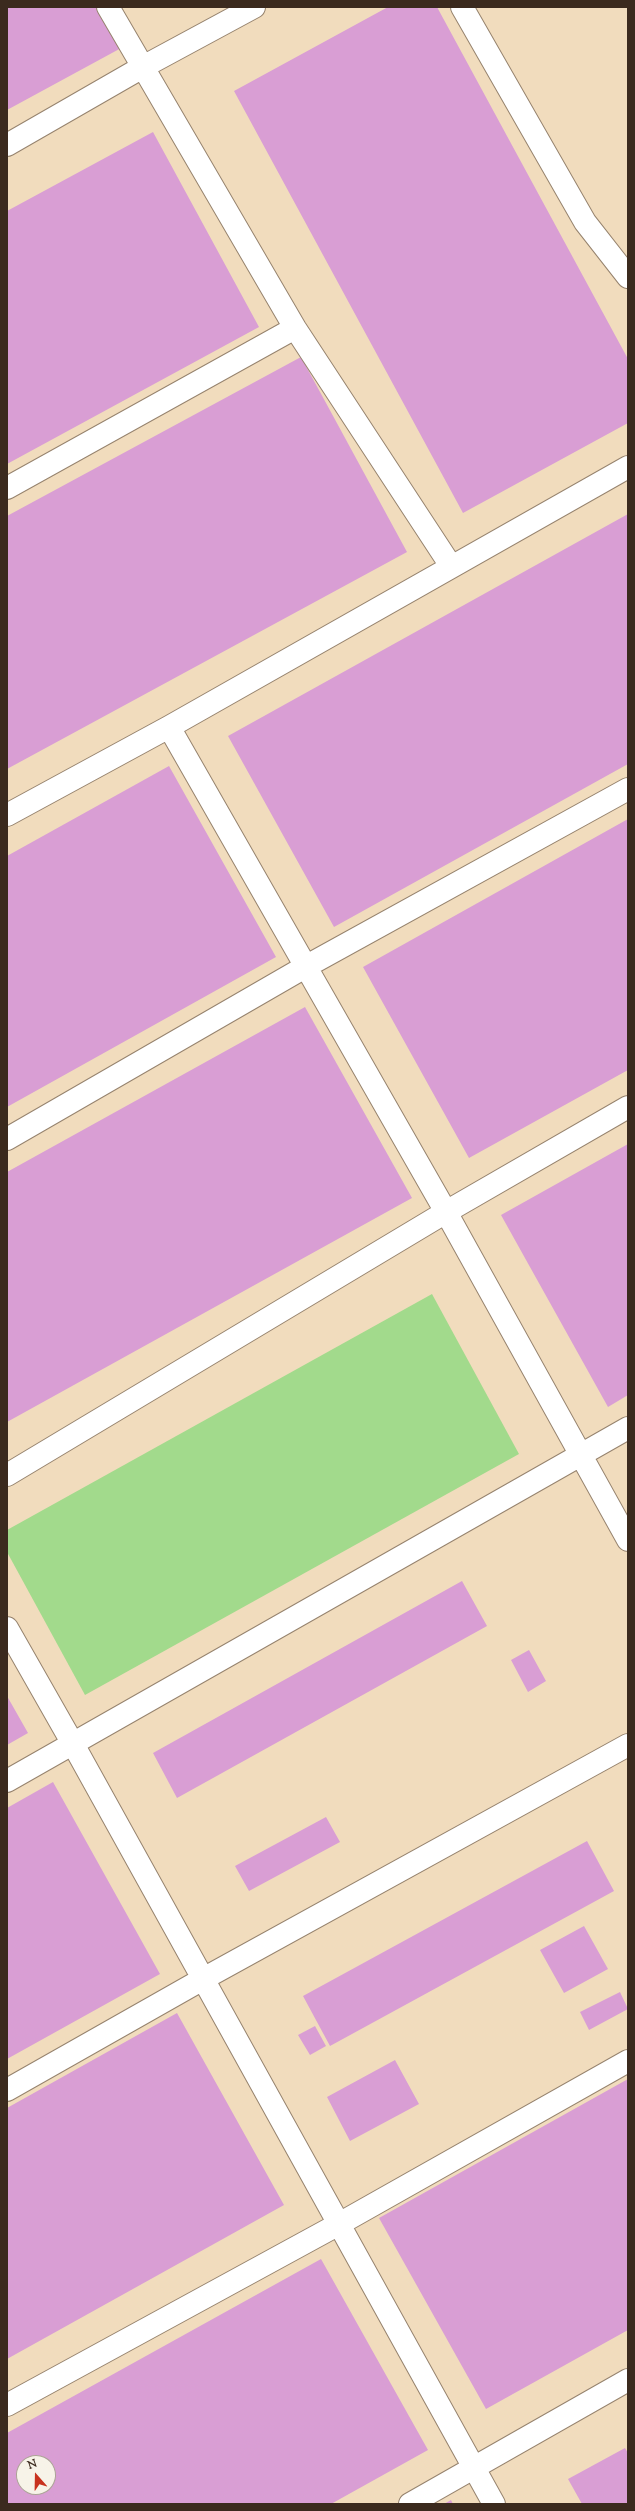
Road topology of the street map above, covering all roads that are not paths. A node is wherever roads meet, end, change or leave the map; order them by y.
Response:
1 (108, 7) edge
2 (254, 7) edge
3 (462, 7) edge
4 (141, 68) junction
5 (7, 145) edge
6 (628, 277) edge
7 (295, 328) junction
8 (628, 467) edge
9 (7, 488) edge
10 (451, 566) junction
11 (169, 727) junction
12 (628, 790) edge
13 (7, 815) edge
14 (305, 967) junction
15 (628, 1107) edge
16 (7, 1139) edge
17 (446, 1212) junction
18 (628, 1428) edge
19 (581, 1454) junction
20 (7, 1475) edge
21 (628, 1540) edge
22 (7, 1628) edge
23 (73, 1744) junction
24 (628, 1745) edge
25 (7, 1781) edge
26 (203, 1978) junction
27 (628, 2062) edge
28 (7, 2090) edge
29 (339, 2224) junction
30 (628, 2380) edge
31 (7, 2405) edge
32 (474, 2469) junction
33 (410, 2504) edge
34 (494, 2504) edge

1 - 4 street
2 - 4 street
3 - 6 street
4 - 5 street
4 - 7 street
7 - 9 street
7 - 10 street
8 - 10 street
10 - 11 street
11 - 13 street
11 - 14 street
12 - 14 street
14 - 16 street
14 - 17 street
15 - 17 street
17 - 19 street
17 - 20 street
18 - 19 street
19 - 21 street
19 - 23 street
22 - 23 street
23 - 25 street
23 - 26 street
24 - 26 street
26 - 28 street
26 - 29 street
27 - 29 street
29 - 31 street
29 - 32 street
30 - 32 street
32 - 33 street
32 - 34 street

